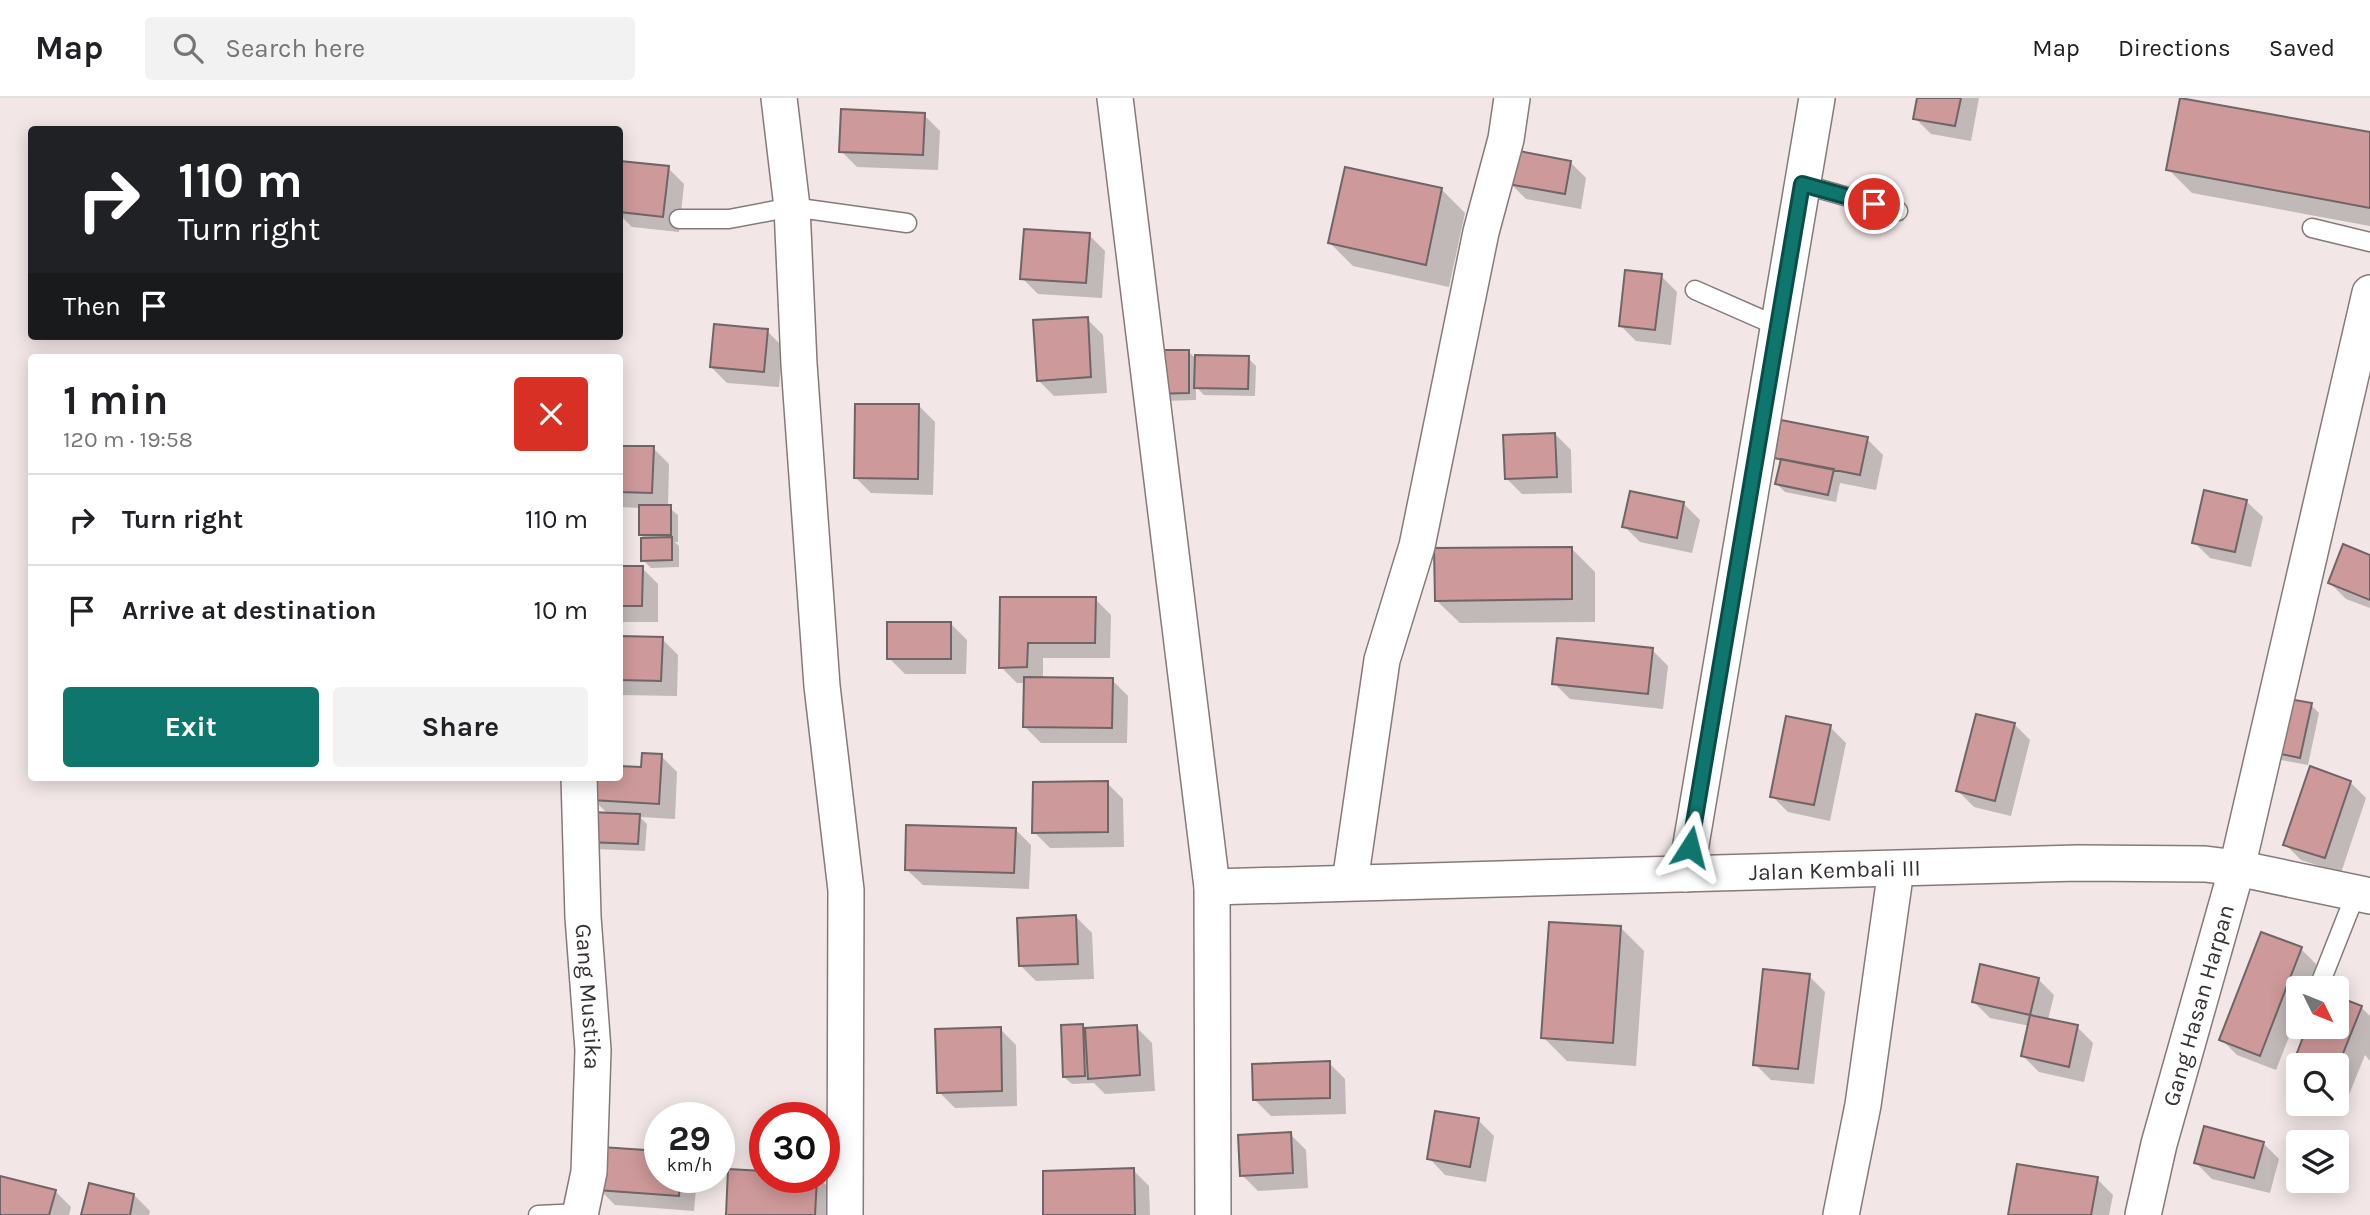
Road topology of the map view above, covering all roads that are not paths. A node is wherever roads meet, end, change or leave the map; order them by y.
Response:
1 (779, 98) edge
2 (1115, 98) edge
3 (1512, 98) edge
4 (1817, 98) edge
5 (1802, 184) junction
6 (792, 207) junction
7 (1898, 211) dead end
8 (679, 219) dead end
9 (907, 223) dead end
10 (2312, 228) dead end
11 (2370, 242) edge
12 (1695, 290) dead end
13 (2370, 293) edge
14 (1777, 326) junction
15 (579, 781) edge
16 (2237, 868) junction
17 (1896, 869) junction
18 (1686, 874) junction
19 (1350, 882) junction
20 (1212, 887) junction
21 (2363, 894) edge
22 (2324, 976) edge
23 (581, 1214) edge
24 (538, 1215) edge
25 (845, 1215) edge
26 (1213, 1215) edge
27 (1841, 1215) edge
28 (2143, 1215) edge

1 - 6 street
2 - 20 street
3 - 19 street
4 - 5 street
5 - 7 lane
5 - 14 street
6 - 8 lane
6 - 9 lane
6 - 25 street
10 - 11 lane
12 - 14 lane
13 - 16 street, Gang Hasan Harpan
14 - 18 street
15 - 23 street, Gang Mustika
16 - 17 street, Jalan Kembali III
16 - 21 street, Jalan Kembali III
16 - 28 street, Gang Hasan Harpan
17 - 18 street, Jalan Kembali III
17 - 27 street
18 - 19 street, Jalan Kembali III
19 - 20 street, Jalan Kembali III
20 - 26 street
21 - 22 lane
23 - 24 lane

